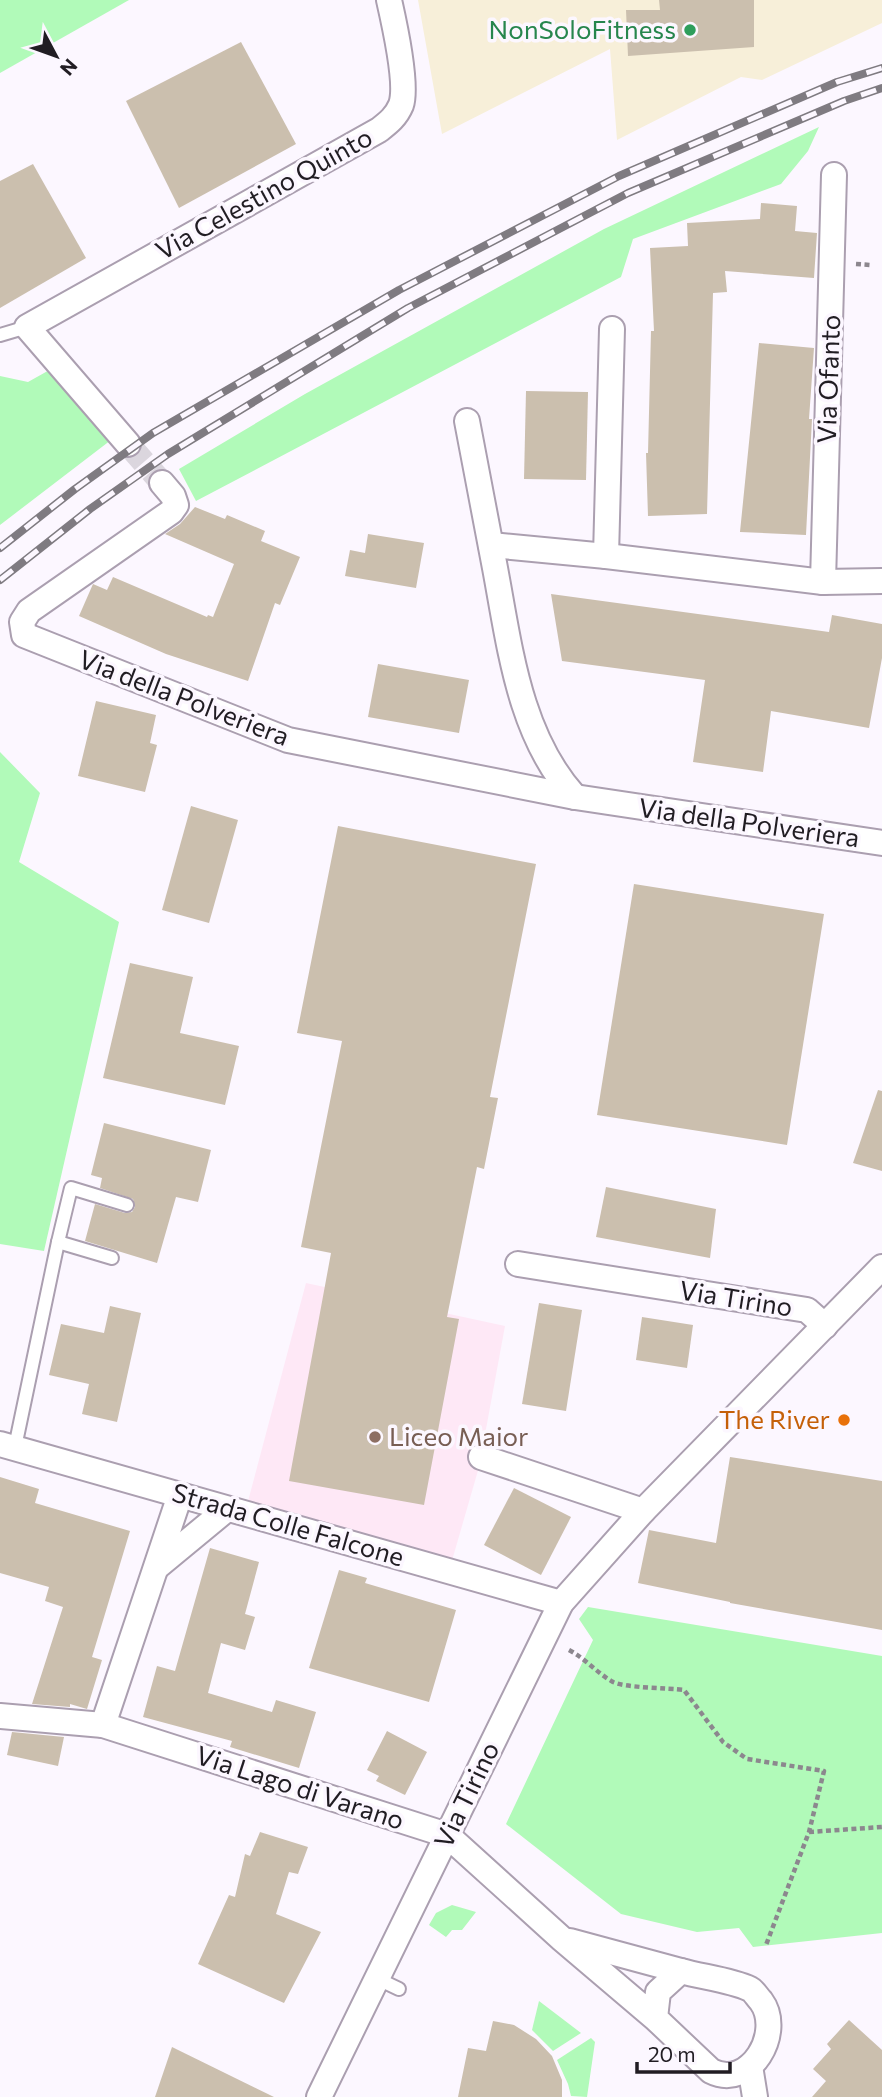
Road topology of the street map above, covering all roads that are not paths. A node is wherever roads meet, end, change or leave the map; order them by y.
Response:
1 (389, 0) edge
2 (834, 175) dead end
3 (27, 327) junction
4 (612, 329) dead end
5 (0, 335) edge
6 (467, 421) dead end
7 (128, 444) tunnel mouth
8 (162, 484) tunnel mouth
9 (491, 545) junction
10 (606, 556) junction
11 (882, 581) edge
12 (823, 582) junction
13 (575, 797) junction
14 (882, 843) edge
15 (127, 1205) dead end
16 (58, 1242) junction
17 (112, 1258) dead end
18 (518, 1265) dead end
19 (882, 1267) edge
20 (825, 1326) junction
21 (7, 1445) edge
22 (481, 1457) dead end
23 (180, 1495) junction
24 (227, 1509) junction
25 (643, 1511) junction
26 (157, 1567) junction
27 (561, 1603) junction
28 (0, 1716) edge
29 (103, 1725) junction
30 (447, 1835) junction
31 (562, 1939) junction
32 (681, 1971) junction
33 (655, 2018) junction
34 (750, 2066) junction
35 (318, 2097) edge
36 (755, 2097) edge

1 - 3 street, Via Celestino Quinto
2 - 12 street, Via Ofanto
3 - 5 lane
3 - 7 street
4 - 10 street
6 - 9 street
8 - 13 street, Via della Polveriera
9 - 10 street
9 - 13 street
10 - 12 street
11 - 12 street
13 - 14 street, Via della Polveriera
15 - 16 lane, Strada Colle Falcone
16 - 17 lane
16 - 21 lane, Strada Colle Falcone
18 - 20 street, Via Tirino
19 - 20 street, Via Tirino
20 - 25 street, Via Tirino
21 - 23 street, Strada Colle Falcone
22 - 25 street
23 - 24 street, Strada Colle Falcone
23 - 26 street
24 - 26 street
24 - 27 street, Strada Colle Falcone
25 - 27 street, Via Tirino
26 - 29 street
27 - 30 street, Via Tirino
28 - 29 street, Via Lago di Varano
29 - 30 street, Via Lago di Varano
30 - 31 street, Via Lago di Varano
30 - 35 street, Via Tirino
31 - 32 street, Via Lago di Varano
31 - 33 street, Via Lago di Varano
32 - 33 street
32 - 34 street
33 - 34 street
34 - 36 street

